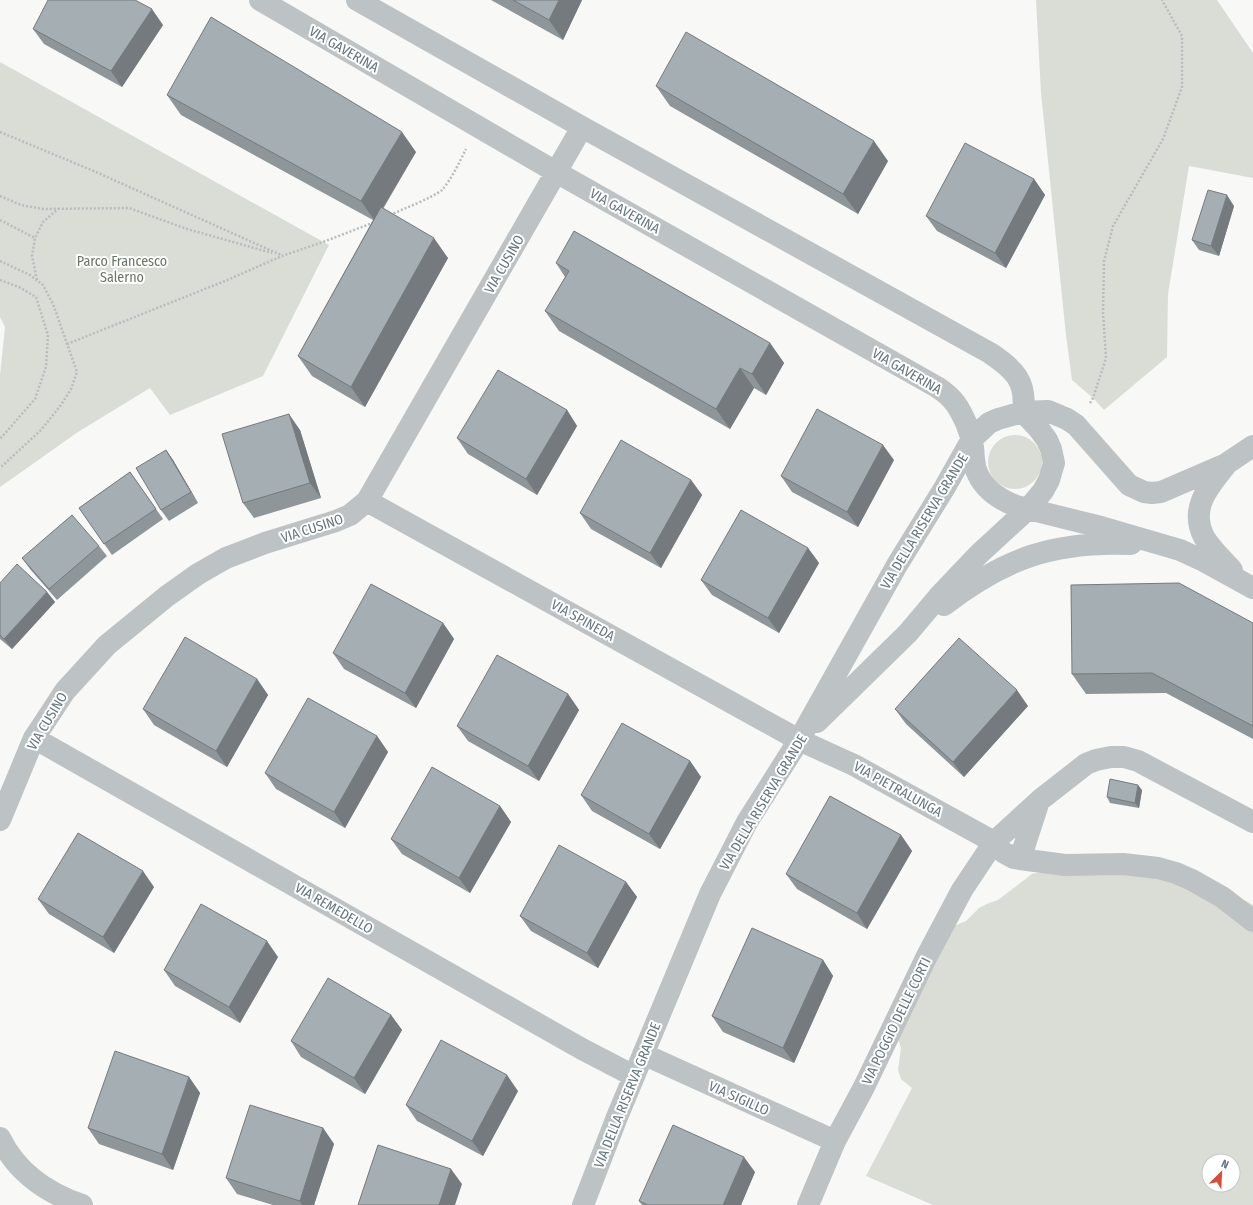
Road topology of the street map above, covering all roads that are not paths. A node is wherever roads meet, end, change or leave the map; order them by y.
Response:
1 (260, 0) edge
2 (357, 0) edge
3 (582, 127) junction
4 (556, 172) junction
5 (1023, 412) junction
6 (972, 439) junction
7 (1253, 446) edge
8 (1226, 464) junction
9 (367, 500) junction
10 (1028, 509) junction
11 (1164, 546) junction
12 (1249, 586) edge
13 (908, 633) junction
14 (34, 738) junction
15 (800, 740) junction
16 (1040, 800) junction
17 (0, 820) edge
18 (1253, 822) edge
19 (994, 842) junction
20 (1020, 859) junction
21 (1253, 921) edge
22 (643, 1054) junction
23 (634, 1076) junction
24 (0, 1138) edge
25 (835, 1141) junction
26 (82, 1205) edge
27 (583, 1205) edge
28 (808, 1205) edge

1 - 4 street, VIA GAVERINA
2 - 3 street
3 - 4 street, VIA CUSINO
3 - 5 street
4 - 6 street, VIA GAVERINA
4 - 9 street, VIA CUSINO
5 - 6 street
5 - 8 street
5 - 10 street
6 - 10 street
6 - 15 street, VIA DELLA RISERVA GRANDE
7 - 8 street
8 - 12 street
9 - 14 street, VIA CUSINO
9 - 15 street, VIA SPINEDA
10 - 11 street
10 - 13 street
11 - 12 street
11 - 13 street
13 - 15 street
14 - 17 street, VIA CUSINO
14 - 23 street, VIA REMEDELLO
15 - 19 street, VIA PIETRALUNGA
15 - 22 street, VIA DELLA RISERVA GRANDE
16 - 18 street, VIA POGGIO DELLE CORTI
16 - 19 street, VIA POGGIO DELLE CORTI
16 - 20 street
19 - 20 street
19 - 25 street, VIA POGGIO DELLE CORTI
20 - 21 street
22 - 23 street, VIA DELLA RISERVA GRANDE
22 - 25 street, VIA SIGILLO
23 - 27 street, VIA DELLA RISERVA GRANDE
24 - 26 street
25 - 28 street, VIA POGGIO DELLE CORTI

